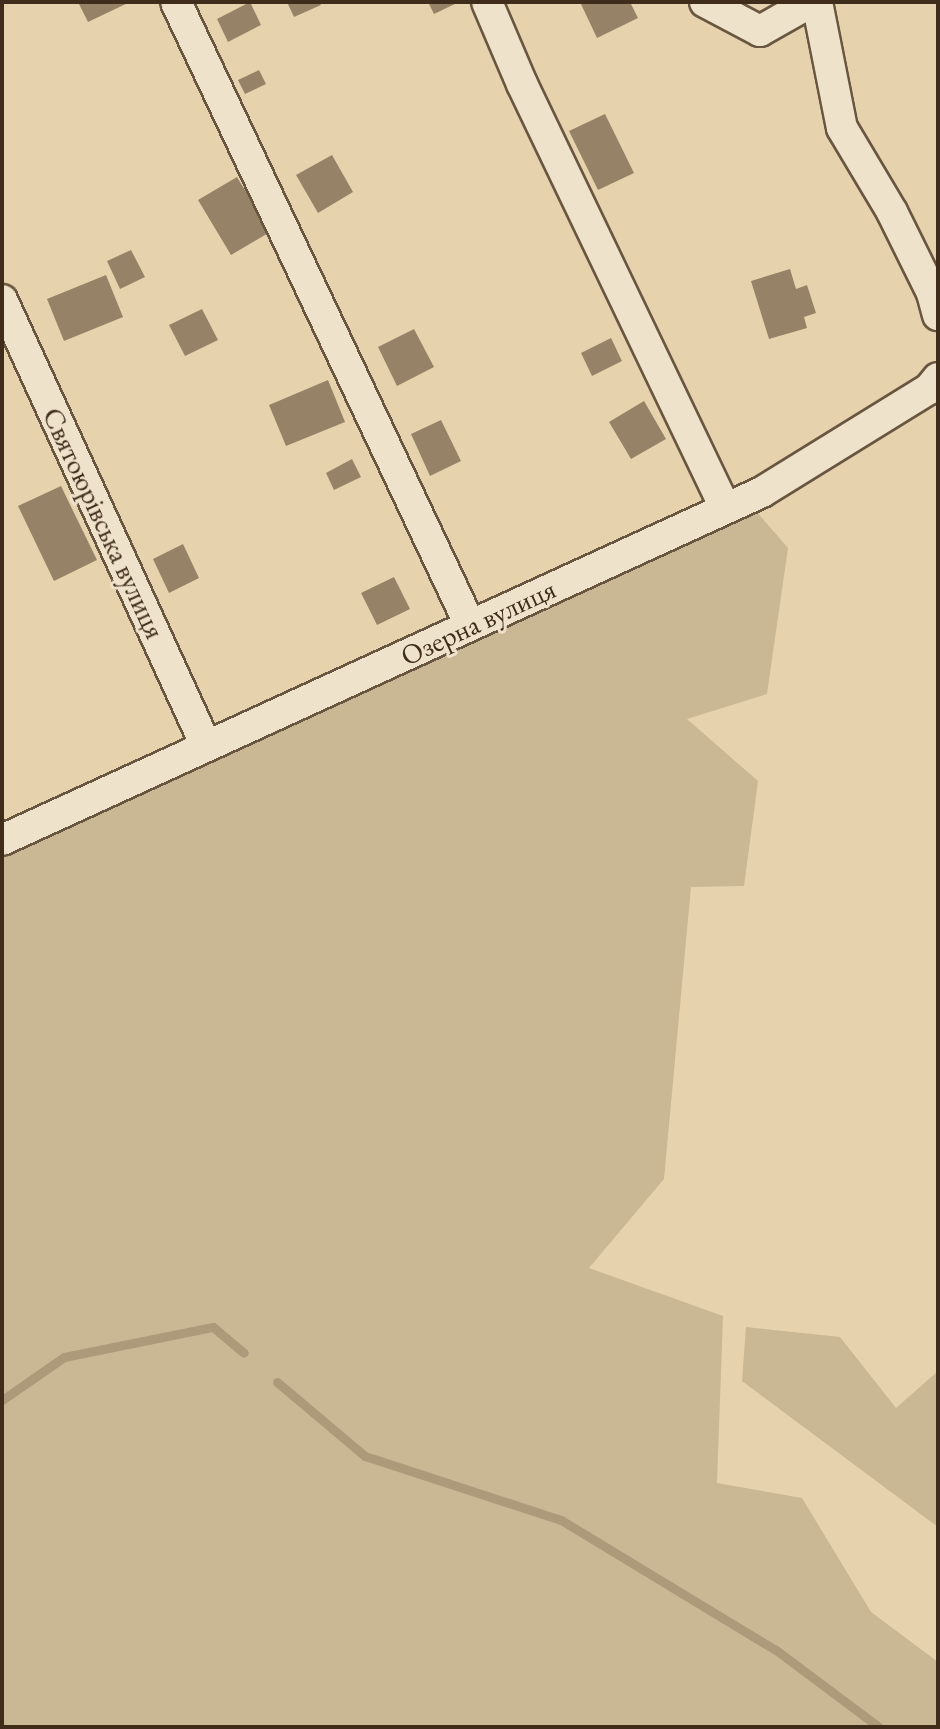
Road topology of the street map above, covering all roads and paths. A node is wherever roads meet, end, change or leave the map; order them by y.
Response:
1 (176, 2) edge
2 (487, 2) edge
3 (705, 2) edge
4 (814, 2) edge
5 (2, 300) edge
6 (938, 315) edge
7 (938, 378) edge
8 (725, 508) junction
9 (470, 625) junction
10 (206, 746) junction
11 (2, 840) edge

1 - 9 street
2 - 8 street
3 - 4 street
4 - 6 street
5 - 10 street, Святоюрівська вулиця
7 - 8 street, Озерна вулиця
8 - 9 street, Озерна вулиця
9 - 10 street, Озерна вулиця
10 - 11 street, Озерна вулиця

